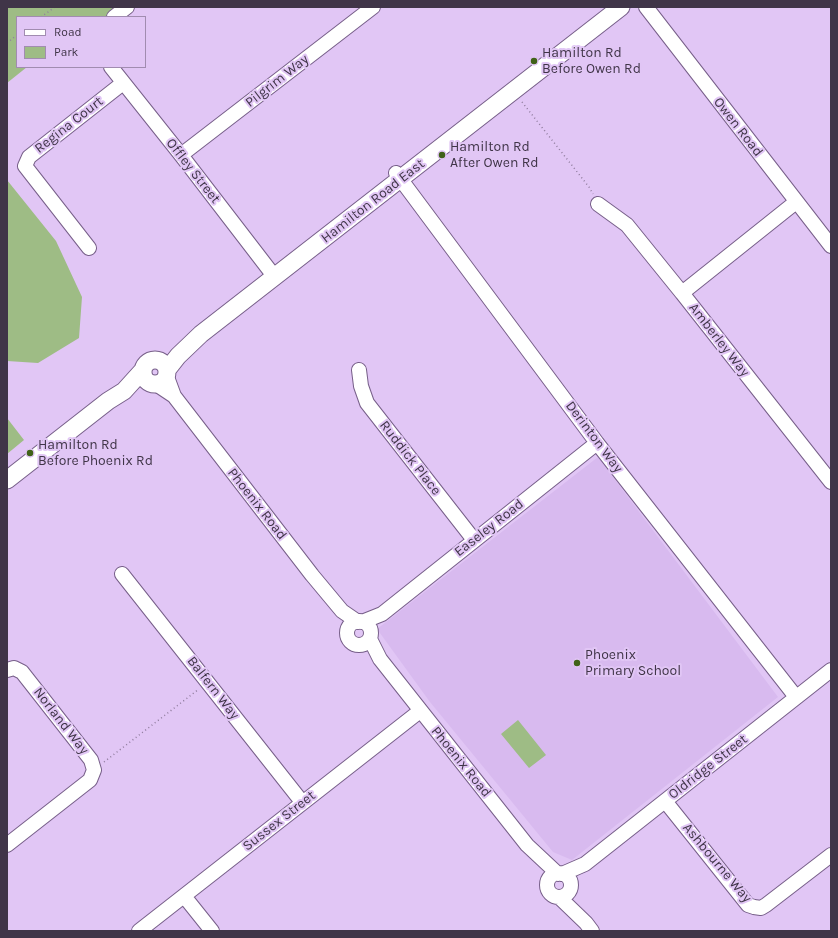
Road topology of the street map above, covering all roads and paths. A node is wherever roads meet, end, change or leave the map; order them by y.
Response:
1 (55, 7) edge
2 (127, 7) edge
3 (373, 7) edge
4 (609, 7) edge
5 (621, 7) edge
6 (646, 7) edge
7 (42, 16) edge
8 (115, 16) edge
9 (16, 36) edge
10 (7, 43) edge
11 (112, 68) edge
12 (123, 83) junction
13 (521, 100) dead end
14 (181, 155) junction
15 (398, 176) junction
16 (796, 202) junction
17 (598, 204) joint
18 (831, 246) edge
19 (89, 248) dead end
20 (272, 274) junction
21 (682, 293) junction
22 (359, 370) dead end
23 (161, 375) junction
24 (124, 391) junction
25 (597, 443) junction
26 (7, 480) edge
27 (831, 482) edge
28 (474, 540) junction
29 (122, 574) dead end
30 (342, 611) junction
31 (382, 614) junction
32 (360, 622) junction
33 (348, 632) junction
34 (367, 639) junction
35 (7, 670) edge
36 (831, 670) edge
37 (208, 682) junction
38 (796, 697) junction
39 (420, 711) junction
40 (94, 770) junction
41 (665, 801) junction
42 (302, 802) junction
43 (7, 845) edge
44 (527, 845) junction
45 (831, 855) edge
46 (564, 884) junction
47 (184, 896) junction
48 (589, 927) edge
49 (139, 931) edge
50 (212, 931) edge

1 - 7 path
2 - 8 street
3 - 14 street, Pilgrim Way
4 - 15 main road, Hamilton Road East
5 - 15 main road, Hamilton Road East
6 - 16 street, Owen Road
9 - 10 path
11 - 12 street, Offley Street
12 - 14 street, Offley Street
12 - 19 street, Regina Court
13 - 17 path
14 - 20 street, Offley Street
15 - 20 main road, Hamilton Road East
15 - 25 street, Derinton Way
16 - 18 street, Owen Road
16 - 21 street, Amberley Way
17 - 21 street
20 - 23 main road, Hamilton Road East
21 - 27 street, Amberley Way
22 - 28 street, Ruddick Place
23 - 24 main road
23 - 24 main road
23 - 30 street, Phoenix Road
24 - 26 main road
25 - 28 street, Easeley Road
25 - 38 street, Derinton Way
28 - 31 street, Easeley Road
29 - 37 street, Balfern Way
30 - 32 street, Phoenix Road
30 - 33 street, Phoenix Road
31 - 32 street, Easeley Road
31 - 34 street, Easeley Road
32 - 33 street
32 - 34 street
33 - 34 street
34 - 39 street, Phoenix Road
35 - 40 street, Norland Way
36 - 38 street, Oldridge Street
37 - 40 path
37 - 42 street, Balfern Way
38 - 41 street, Oldridge Street
39 - 42 street, Sussex Street
39 - 44 street, Phoenix Road
40 - 43 street, Norland Way
41 - 45 street, Ashbourne Way
41 - 46 street, Oldridge Street
42 - 47 street, Sussex Street
44 - 46 street, Phoenix Road
44 - 46 street, Phoenix Road
46 - 48 street, Phoenix Road
47 - 49 street, Sussex Street
47 - 50 street

